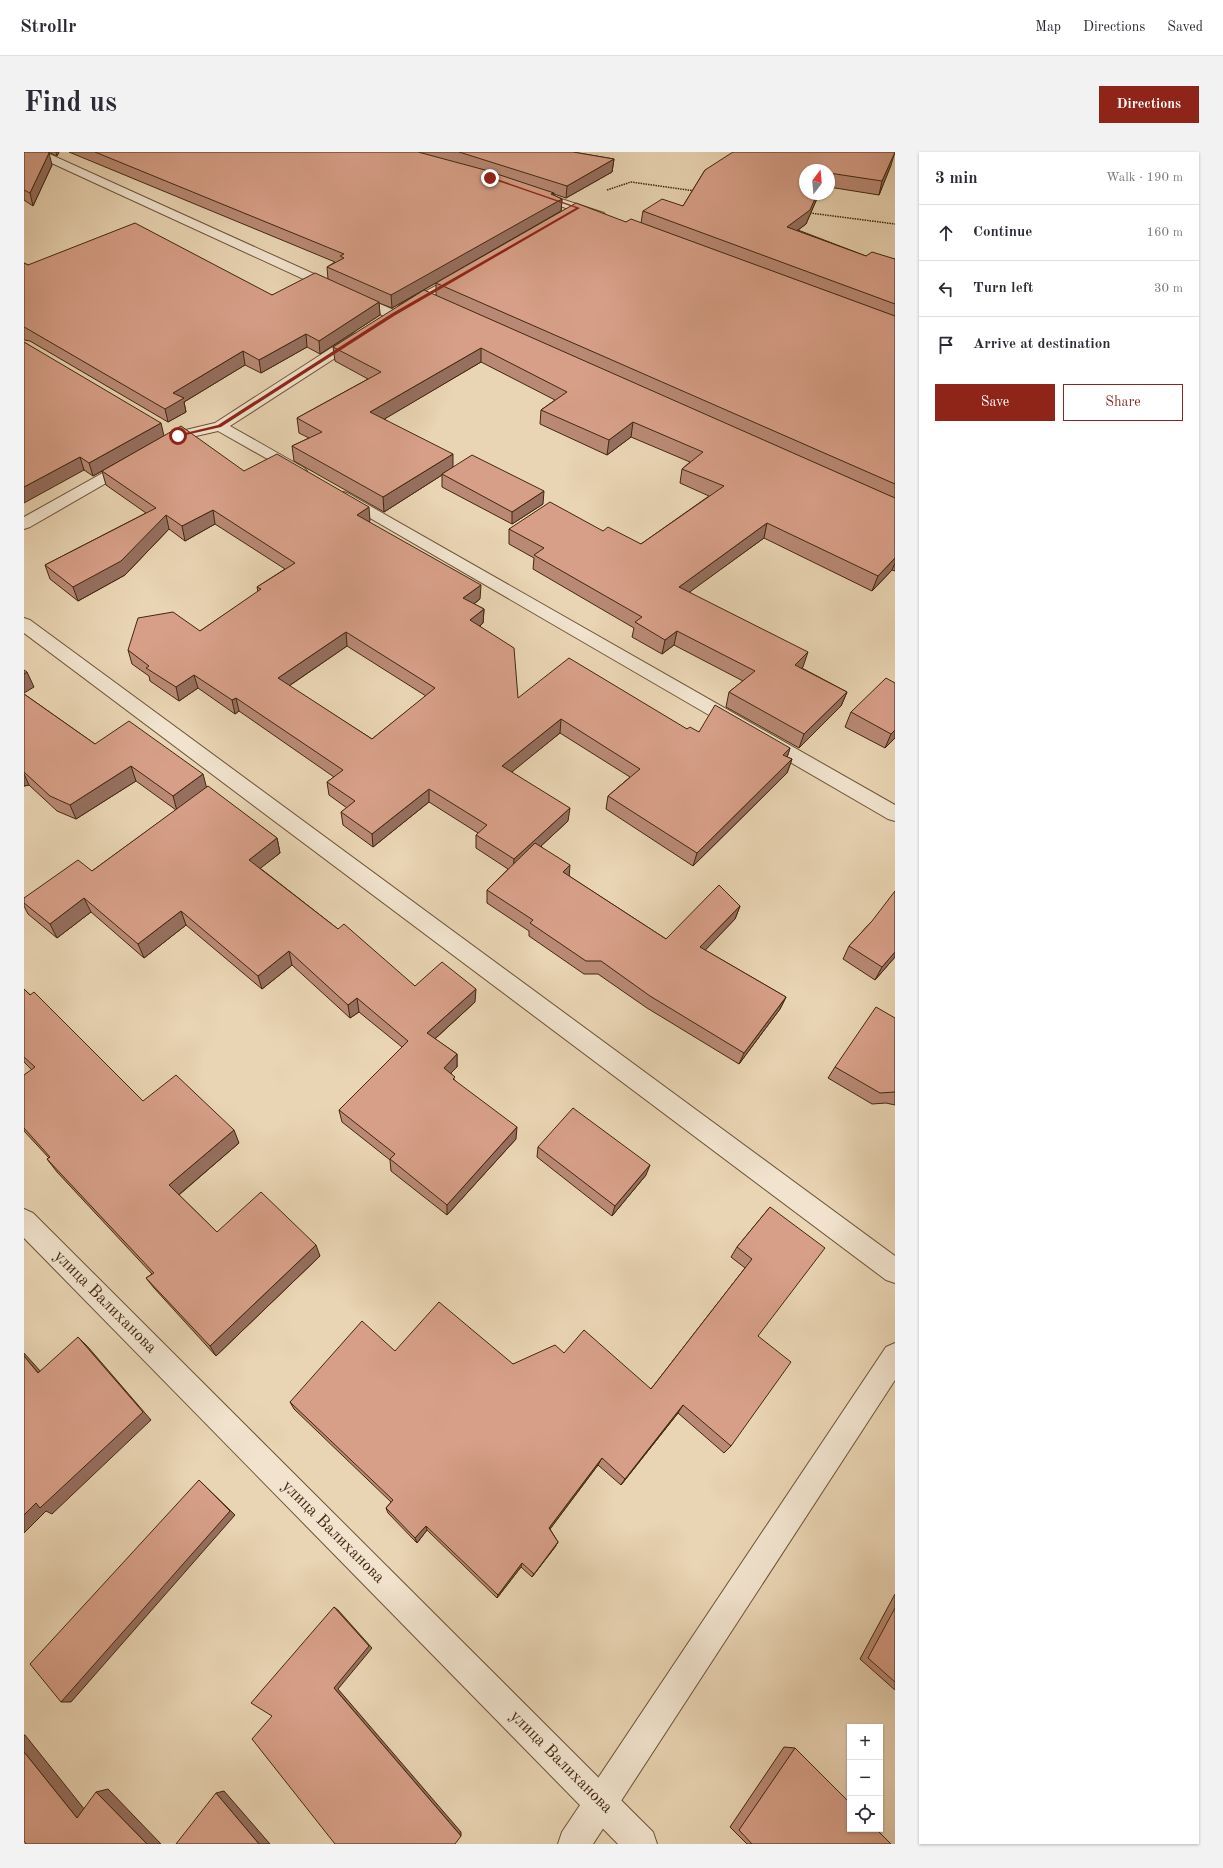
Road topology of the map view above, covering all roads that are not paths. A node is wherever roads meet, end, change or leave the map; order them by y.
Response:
1 (36, 152) edge
2 (520, 188) edge
3 (579, 208) junction
4 (565, 216) edge
5 (608, 219) edge
6 (471, 271) edge
7 (424, 298) junction
8 (438, 304) edge
9 (393, 315) junction
10 (379, 323) edge
11 (366, 332) edge
12 (220, 426) junction
13 (165, 428) dead end
14 (178, 436) junction
15 (151, 451) edge
16 (138, 459) edge
17 (310, 477) edge
18 (330, 489) edge
19 (24, 524) edge
20 (24, 624) edge
21 (895, 814) edge
22 (24, 1221) edge
23 (895, 1270) edge
24 (895, 1356) edge
25 (602, 1802) junction
26 (574, 1844) edge
27 (642, 1844) edge

1 - 9 street
2 - 3 street
3 - 4 street
3 - 5 street
6 - 7 street
7 - 8 street
7 - 9 street
9 - 10 street
11 - 12 street
12 - 14 street
12 - 17 street
13 - 14 street
14 - 15 street
16 - 19 street
18 - 21 street
20 - 23 street
22 - 25 street, улица Валиханова
24 - 25 street
25 - 26 street
25 - 27 street, улица Валиханова

